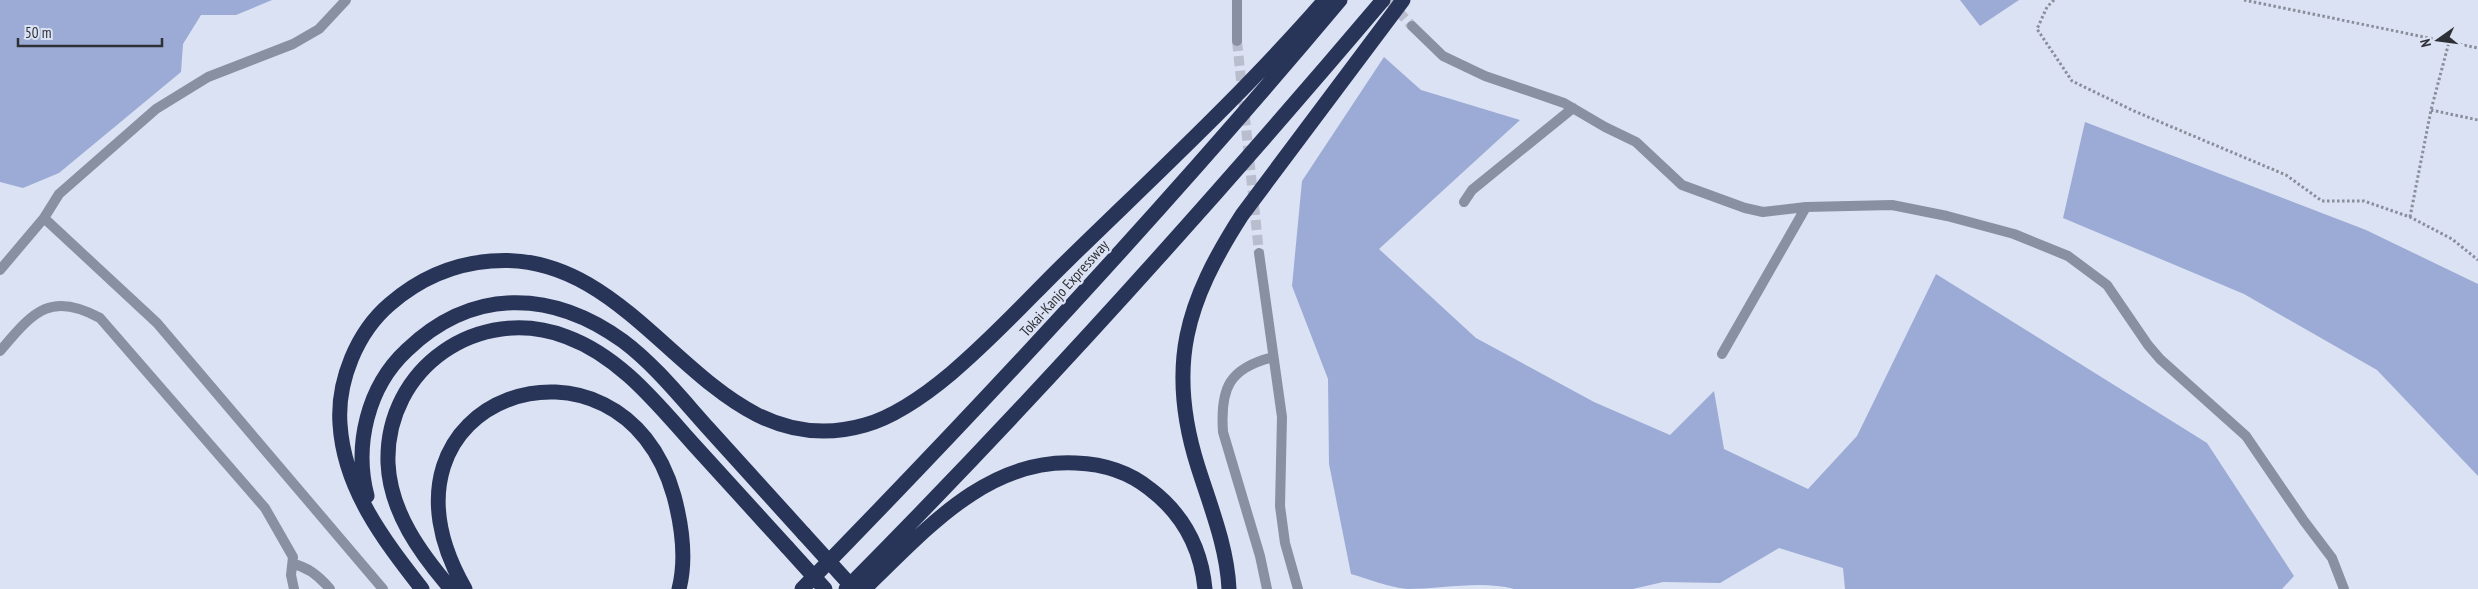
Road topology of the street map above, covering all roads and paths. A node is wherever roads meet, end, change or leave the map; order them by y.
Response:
1 (346, 0) edge
2 (1237, 0) edge
3 (1325, 0) edge
4 (1340, 0) edge
5 (1383, 0) edge
6 (1403, 0) edge
7 (2054, 0) edge
8 (2244, 0) edge
9 (1412, 26) tunnel mouth
10 (1237, 41) tunnel mouth
11 (2448, 42) junction
12 (2478, 48) edge
13 (1573, 108) junction
14 (2431, 110) junction
15 (2478, 120) edge
16 (1464, 202) dead end
17 (1806, 207) junction
18 (2410, 217) junction
19 (44, 218) junction
20 (1260, 253) tunnel mouth
21 (2478, 260) edge
22 (0, 270) edge
23 (0, 351) edge
24 (1722, 354) dead end
25 (1273, 357) junction
26 (386, 542) junction
27 (293, 564) junction
28 (294, 589) edge
29 (330, 589) edge
30 (383, 589) edge
31 (422, 589) edge
32 (451, 589) edge
33 (465, 589) edge
34 (680, 589) edge
35 (802, 589) edge
36 (825, 589) edge
37 (846, 589) edge
38 (854, 589) edge
39 (864, 589) edge
40 (1205, 589) edge
41 (1229, 589) edge
42 (1267, 589) edge
43 (1298, 589) edge
44 (2344, 589) edge

1 - 19 street
2 - 10 street
3 - 26 highway
4 - 35 highway, Tokai-Kanjo Expressway
5 - 37 highway
6 - 41 highway
7 - 18 path
8 - 11 path
9 - 13 street
11 - 12 path
11 - 14 path
13 - 16 street
13 - 17 street
14 - 15 path
14 - 18 path
17 - 24 street
17 - 44 street
18 - 21 path
19 - 22 street
19 - 30 street
20 - 25 street
23 - 27 street
25 - 42 street
25 - 43 street
26 - 31 highway
26 - 38 highway, bridge
27 - 28 street
27 - 29 street
32 - 36 highway, bridge
33 - 34 highway
39 - 40 highway

